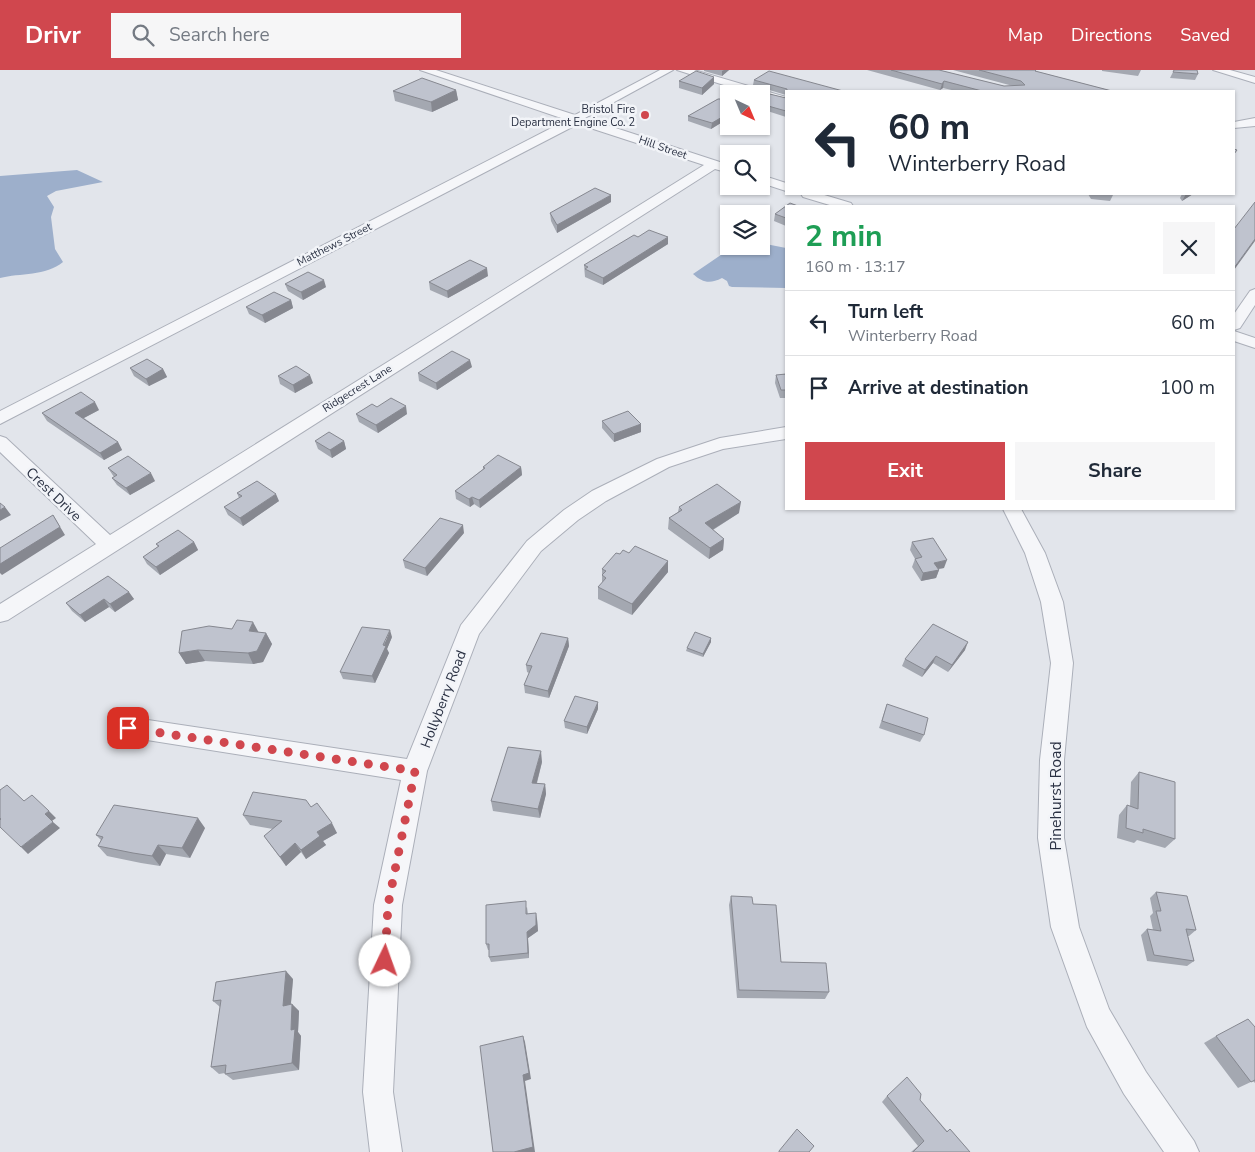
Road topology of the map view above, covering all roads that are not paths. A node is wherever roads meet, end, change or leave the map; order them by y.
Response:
1 (425, 70) edge
2 (668, 70) edge
3 (682, 70) edge
4 (1218, 70) edge
5 (1255, 80) edge
6 (785, 100) edge
7 (578, 118) junction
8 (1255, 122) edge
9 (1235, 125) edge
10 (720, 166) edge
11 (720, 167) edge
12 (770, 182) edge
13 (785, 187) edge
14 (811, 195) edge
15 (843, 205) edge
16 (1255, 294) edge
17 (1235, 324) edge
18 (1235, 336) edge
19 (1255, 343) edge
20 (0, 418) edge
21 (785, 433) edge
22 (0, 442) edge
23 (1013, 510) edge
24 (109, 545) junction
25 (0, 614) edge
26 (128, 728) dead end
27 (415, 771) junction
28 (386, 1152) edge
29 (1183, 1152) edge

1 - 7 street, Hill Street
2 - 7 street, Matthews Street
3 - 6 street
4 - 5 street
7 - 10 street, Hill Street
7 - 20 street, Matthews Street
8 - 9 street
11 - 24 street, Ridgecrest Lane
12 - 13 street
14 - 15 street
16 - 17 street
18 - 19 street
21 - 27 street, Hollyberry Road
22 - 24 street, Crest Drive
23 - 29 street, Pinehurst Road
24 - 25 street, Ridgecrest Lane
26 - 27 street
27 - 28 street, Hollyberry Road

